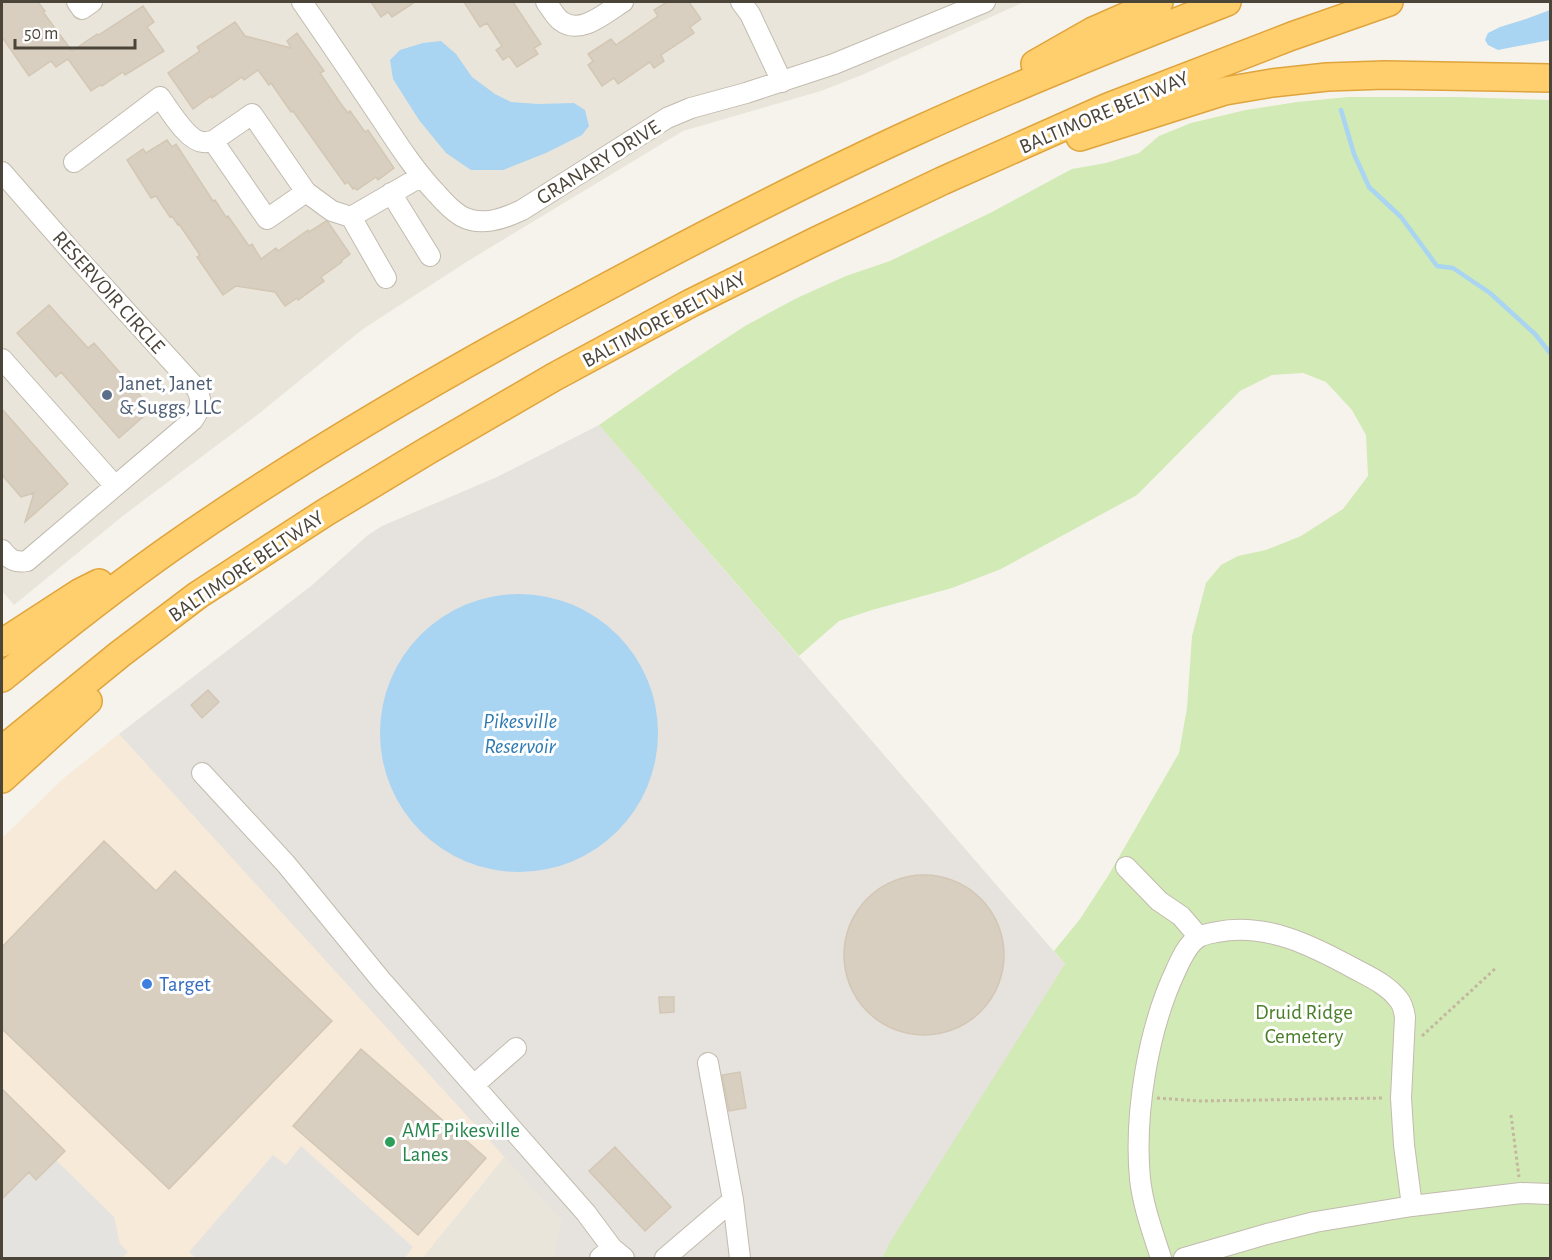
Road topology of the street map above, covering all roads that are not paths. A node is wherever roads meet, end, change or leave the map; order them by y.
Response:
1 (77, 2) edge
2 (92, 2) edge
3 (302, 2) edge
4 (546, 2) edge
5 (623, 2) edge
6 (741, 2) edge
7 (985, 2) edge
8 (1159, 2) edge
9 (1227, 2) edge
10 (1389, 2) edge
11 (1551, 78) edge
12 (782, 82) junction
13 (917, 131) junction
14 (213, 141) junction
15 (74, 162) dead end
16 (2, 172) edge
17 (420, 177) junction
18 (942, 181) junction
19 (306, 192) junction
20 (391, 194) junction
21 (351, 217) junction
22 (430, 256) dead end
23 (386, 278) dead end
24 (2, 359) edge
25 (115, 486) junction
26 (175, 545) junction
27 (2, 550) edge
28 (198, 595) junction
29 (2, 643) edge
30 (2, 678) edge
31 (2, 750) edge
32 (202, 773) dead end
33 (2, 779) edge
34 (1126, 867) dead end
35 (1199, 937) junction
36 (516, 1048) dead end
37 (708, 1063) dead end
38 (474, 1085) junction
39 (1551, 1194) edge
40 (733, 1200) junction
41 (1412, 1206) junction
42 (612, 1255) edge
43 (665, 1258) edge
44 (740, 1258) edge
45 (1161, 1258) edge
46 (1184, 1258) edge

1 - 2 street
3 - 17 street, GRANARY DRIVE
4 - 5 street
6 - 12 street
7 - 12 street, GRANARY DRIVE
8 - 13 highway
9 - 13 highway
10 - 18 highway, BALTIMORE BELTWAY
11 - 18 highway
12 - 17 street, GRANARY DRIVE
13 - 26 highway
14 - 15 street
14 - 19 street
14 - 19 street
16 - 25 street, RESERVOIR CIRCLE
17 - 20 street
18 - 28 highway, BALTIMORE BELTWAY
19 - 21 street
20 - 21 street
20 - 22 street
21 - 23 street
24 - 25 street
25 - 27 street, RESERVOIR CIRCLE
26 - 29 highway
26 - 30 highway
28 - 31 highway, BALTIMORE BELTWAY
28 - 33 highway
32 - 38 street
34 - 35 street
35 - 41 street
35 - 45 street
36 - 38 street
37 - 40 street
38 - 42 street
39 - 41 street
40 - 43 street
40 - 44 street
41 - 46 street

